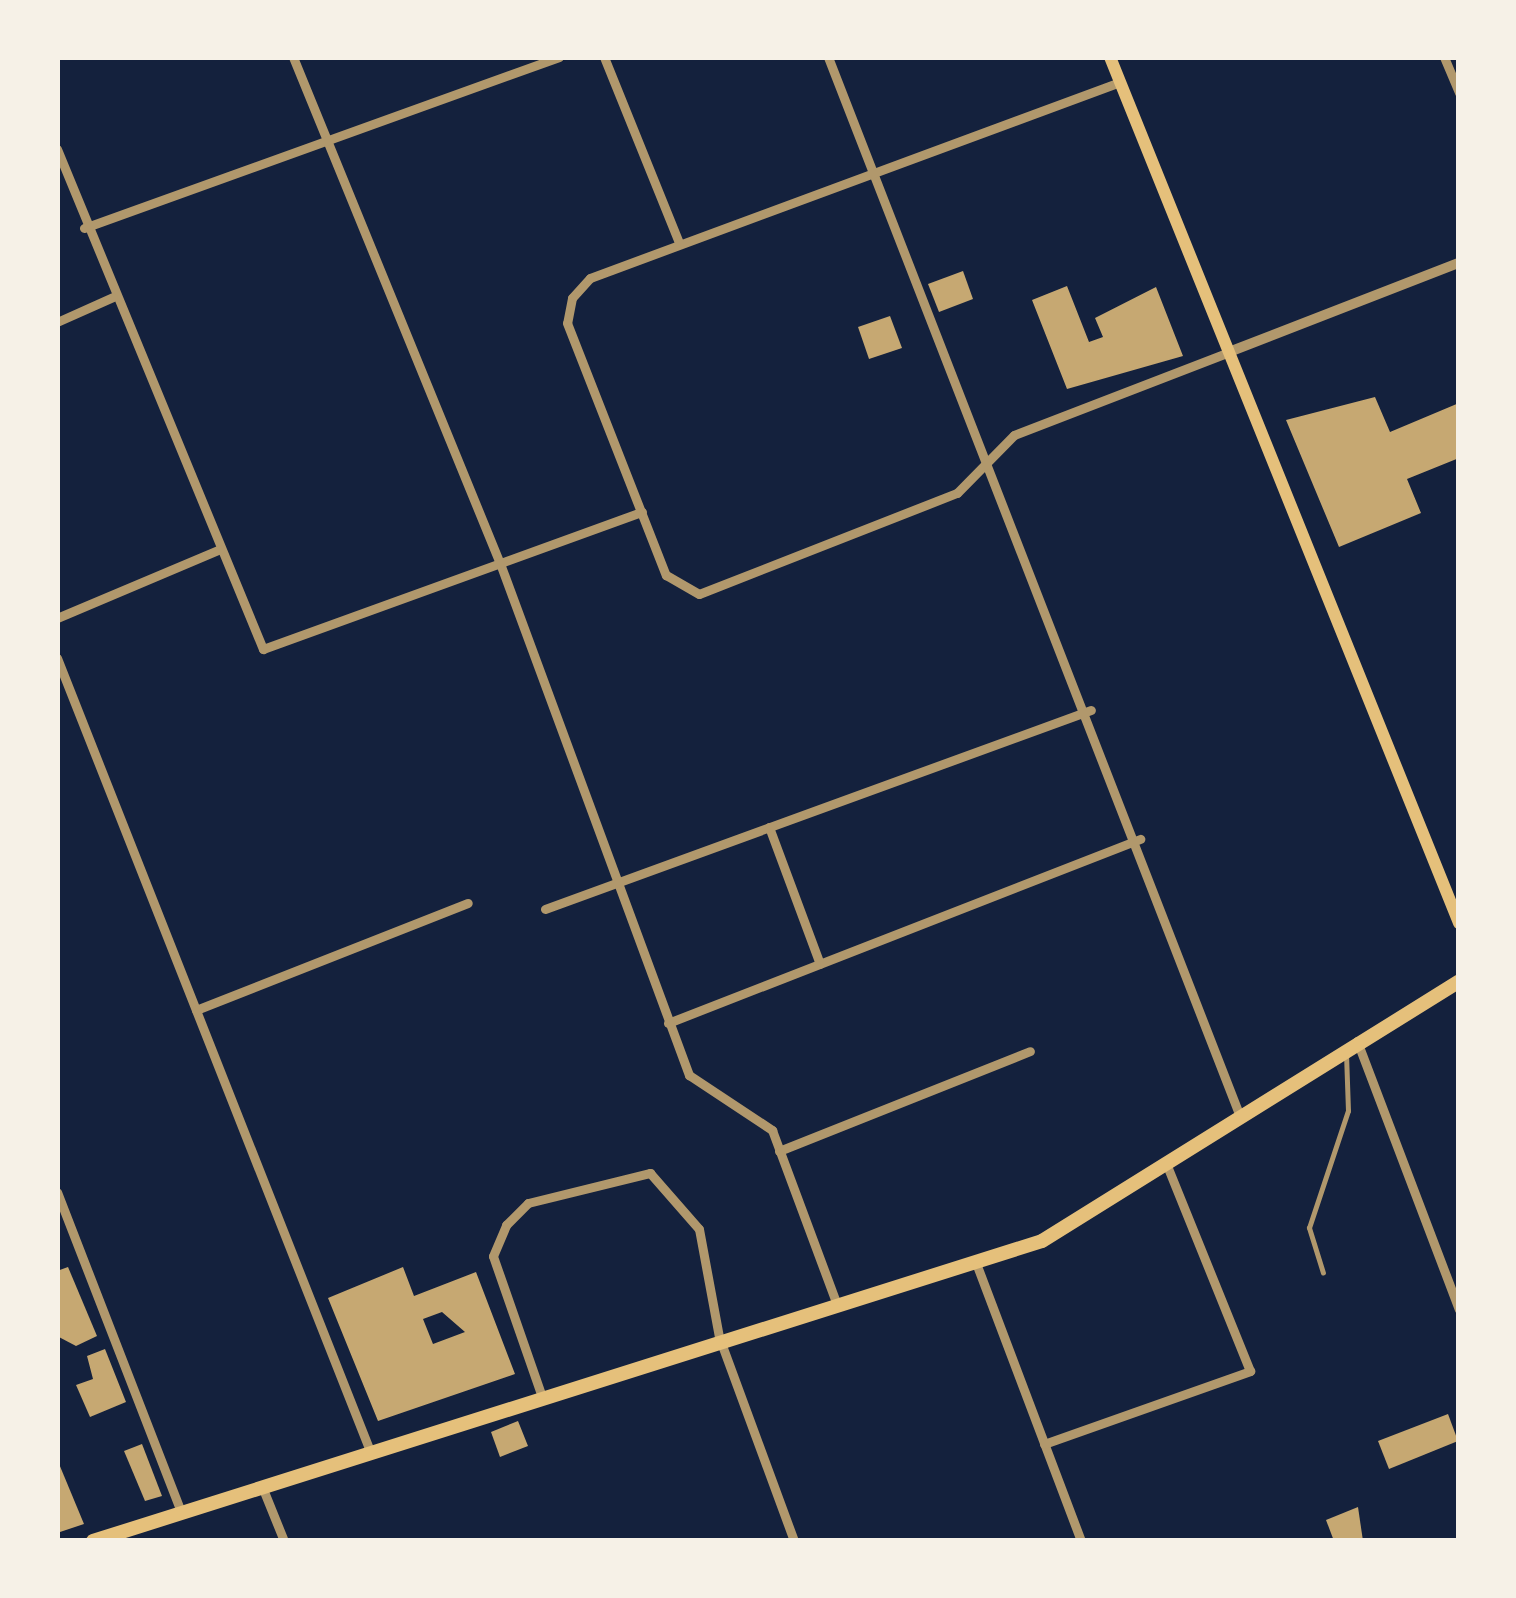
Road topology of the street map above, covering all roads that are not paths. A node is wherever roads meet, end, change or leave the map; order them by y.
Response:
1 (293, 57) edge
2 (559, 57) edge
3 (604, 57) edge
4 (828, 57) edge
5 (1111, 57) edge
6 (1444, 57) edge
7 (1120, 82) junction
8 (1459, 93) edge
9 (327, 143) junction
10 (57, 149) edge
11 (874, 172) junction
12 (85, 228) junction
13 (679, 243) junction
14 (1459, 262) edge
15 (112, 297) junction
16 (57, 322) edge
17 (1229, 352) junction
18 (988, 456) junction
19 (642, 512) junction
20 (220, 549) junction
21 (501, 566) junction
22 (57, 618) edge
23 (57, 658) edge
24 (1090, 710) junction
25 (769, 827) junction
26 (1140, 839) junction
27 (614, 884) junction
28 (468, 903) dead end
29 (544, 909) dead end
30 (1459, 923) edge
31 (820, 964) junction
32 (1459, 981) edge
33 (196, 1010) junction
34 (668, 1023) junction
35 (1351, 1044) junction
36 (1030, 1051) dead end
37 (1239, 1114) junction
38 (779, 1151) junction
39 (1166, 1163) junction
40 (57, 1192) edge
41 (976, 1263) junction
42 (1323, 1273) dead end
43 (836, 1302) junction
44 (1459, 1309) edge
45 (719, 1337) junction
46 (541, 1394) junction
47 (1044, 1444) junction
48 (370, 1451) junction
49 (263, 1489) junction
50 (181, 1512) junction
51 (93, 1541) edge
52 (284, 1541) edge
53 (794, 1541) edge
54 (1081, 1541) edge

1 - 9 street
2 - 9 street
3 - 13 street
4 - 11 street
5 - 7 main road
6 - 8 street
7 - 11 street
7 - 17 main road
9 - 12 street
9 - 21 street
10 - 12 street
11 - 13 street
11 - 18 street
12 - 15 street
13 - 19 street
14 - 17 street
15 - 16 street
15 - 20 street
17 - 18 street
17 - 30 main road
18 - 19 street
18 - 24 street
19 - 21 street
20 - 21 street
20 - 22 street
21 - 27 street
23 - 33 street
24 - 25 street
24 - 26 street
25 - 27 street
25 - 31 street
26 - 31 street
26 - 37 street
27 - 29 street
27 - 34 street
28 - 33 street
31 - 34 street
32 - 35 main road
33 - 48 street
34 - 38 street
35 - 37 main road
35 - 42 lane
35 - 44 street
36 - 38 street
37 - 39 main road
38 - 43 street
39 - 41 main road
39 - 47 street
40 - 50 street
41 - 43 main road
41 - 47 street
43 - 45 main road
45 - 46 main road
45 - 46 street
45 - 53 street
46 - 48 main road
47 - 54 street
48 - 49 main road
49 - 50 main road
49 - 52 street
50 - 51 main road

